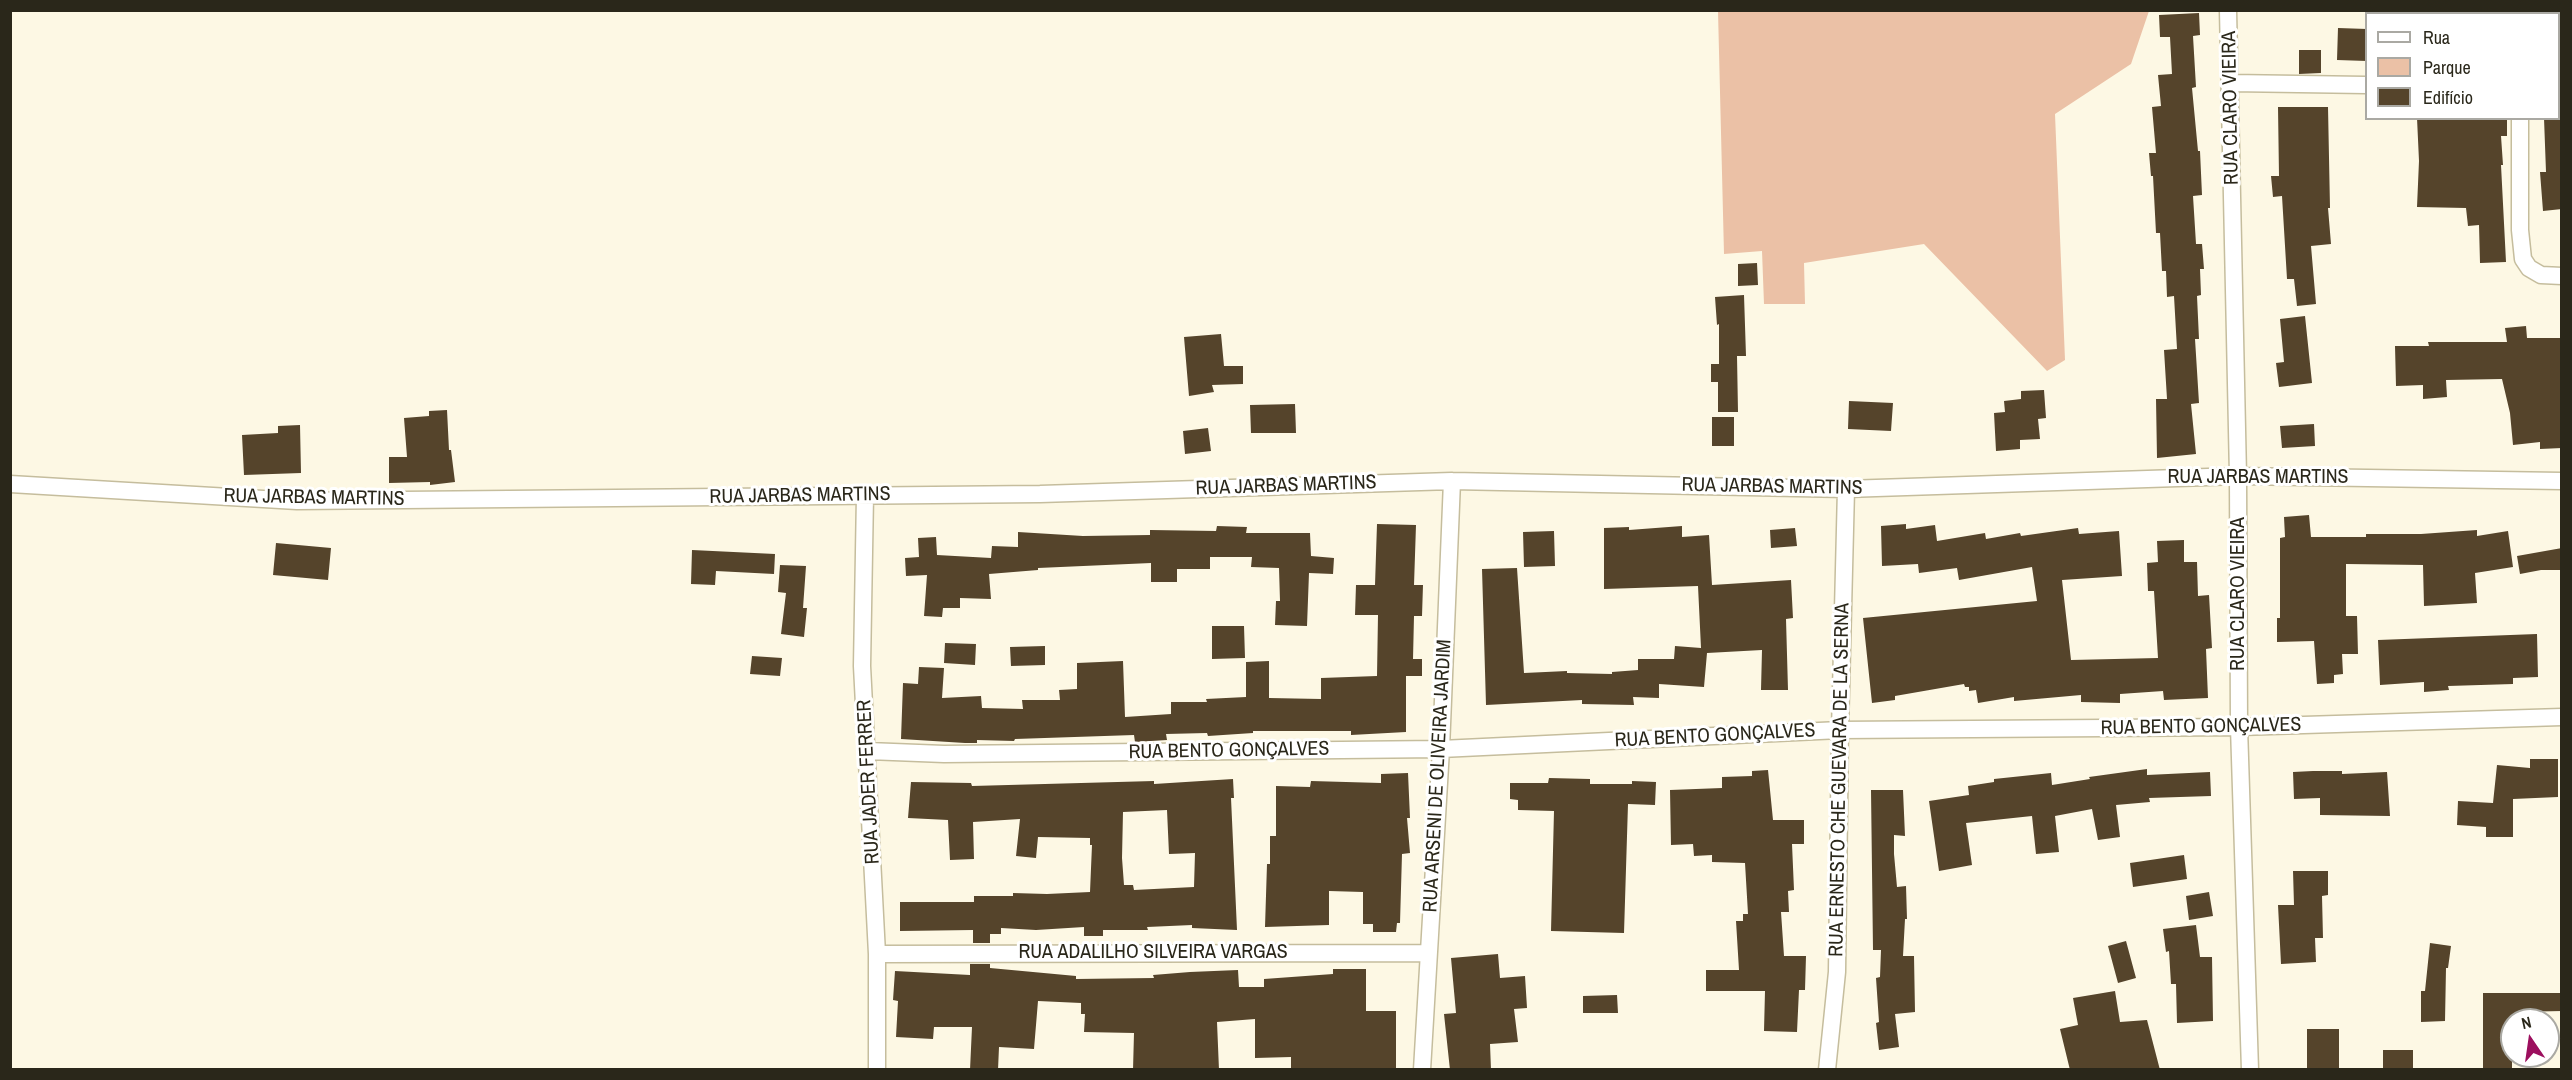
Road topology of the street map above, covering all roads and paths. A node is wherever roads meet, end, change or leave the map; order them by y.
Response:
1 (2228, 10) edge
2 (2231, 83) junction
3 (2365, 85) edge
4 (2520, 120) edge
5 (2562, 276) edge
6 (2238, 476) junction
7 (1452, 481) junction
8 (2562, 481) edge
9 (10, 484) edge
10 (1846, 489) junction
11 (865, 495) junction
12 (2562, 717) edge
13 (2240, 727) junction
14 (1840, 730) junction
15 (1442, 749) junction
16 (868, 751) junction
17 (1428, 953) junction
18 (877, 954) junction
19 (877, 1070) edge
20 (1422, 1070) edge
21 (1827, 1070) edge
22 (2250, 1070) edge

1 - 2 street, RUA CLARO VIEIRA
2 - 3 street
2 - 6 street, RUA CLARO VIEIRA
4 - 5 street
6 - 8 street, RUA JARBAS MARTINS
6 - 10 street, RUA JARBAS MARTINS
6 - 13 street, RUA CLARO VIEIRA
7 - 10 street, RUA JARBAS MARTINS
7 - 11 street, RUA JARBAS MARTINS
7 - 15 street, RUA ARSENI DE OLIVEIRA JARDIM
9 - 11 street, RUA JARBAS MARTINS
10 - 14 street, RUA ERNESTO CHE GUEVARA DE LA SERNA
11 - 16 street, RUA JADER FERRER
12 - 13 street, RUA BENTO GONÇALVES
13 - 14 street, RUA BENTO GONÇALVES
13 - 22 street, RUA CLARO VIEIRA
14 - 15 street, RUA BENTO GONÇALVES
14 - 21 street, RUA ERNESTO CHE GUEVARA DE LA SERNA
15 - 16 street, RUA BENTO GONÇALVES
15 - 17 street, RUA ARSENI DE OLIVEIRA JARDIM
16 - 18 street, RUA JADER FERRER
17 - 18 street, RUA ADALILHO SILVEIRA VARGAS
17 - 20 street, RUA ARSENI DE OLIVEIRA JARDIM
18 - 19 street, RUA JADER FERRER

